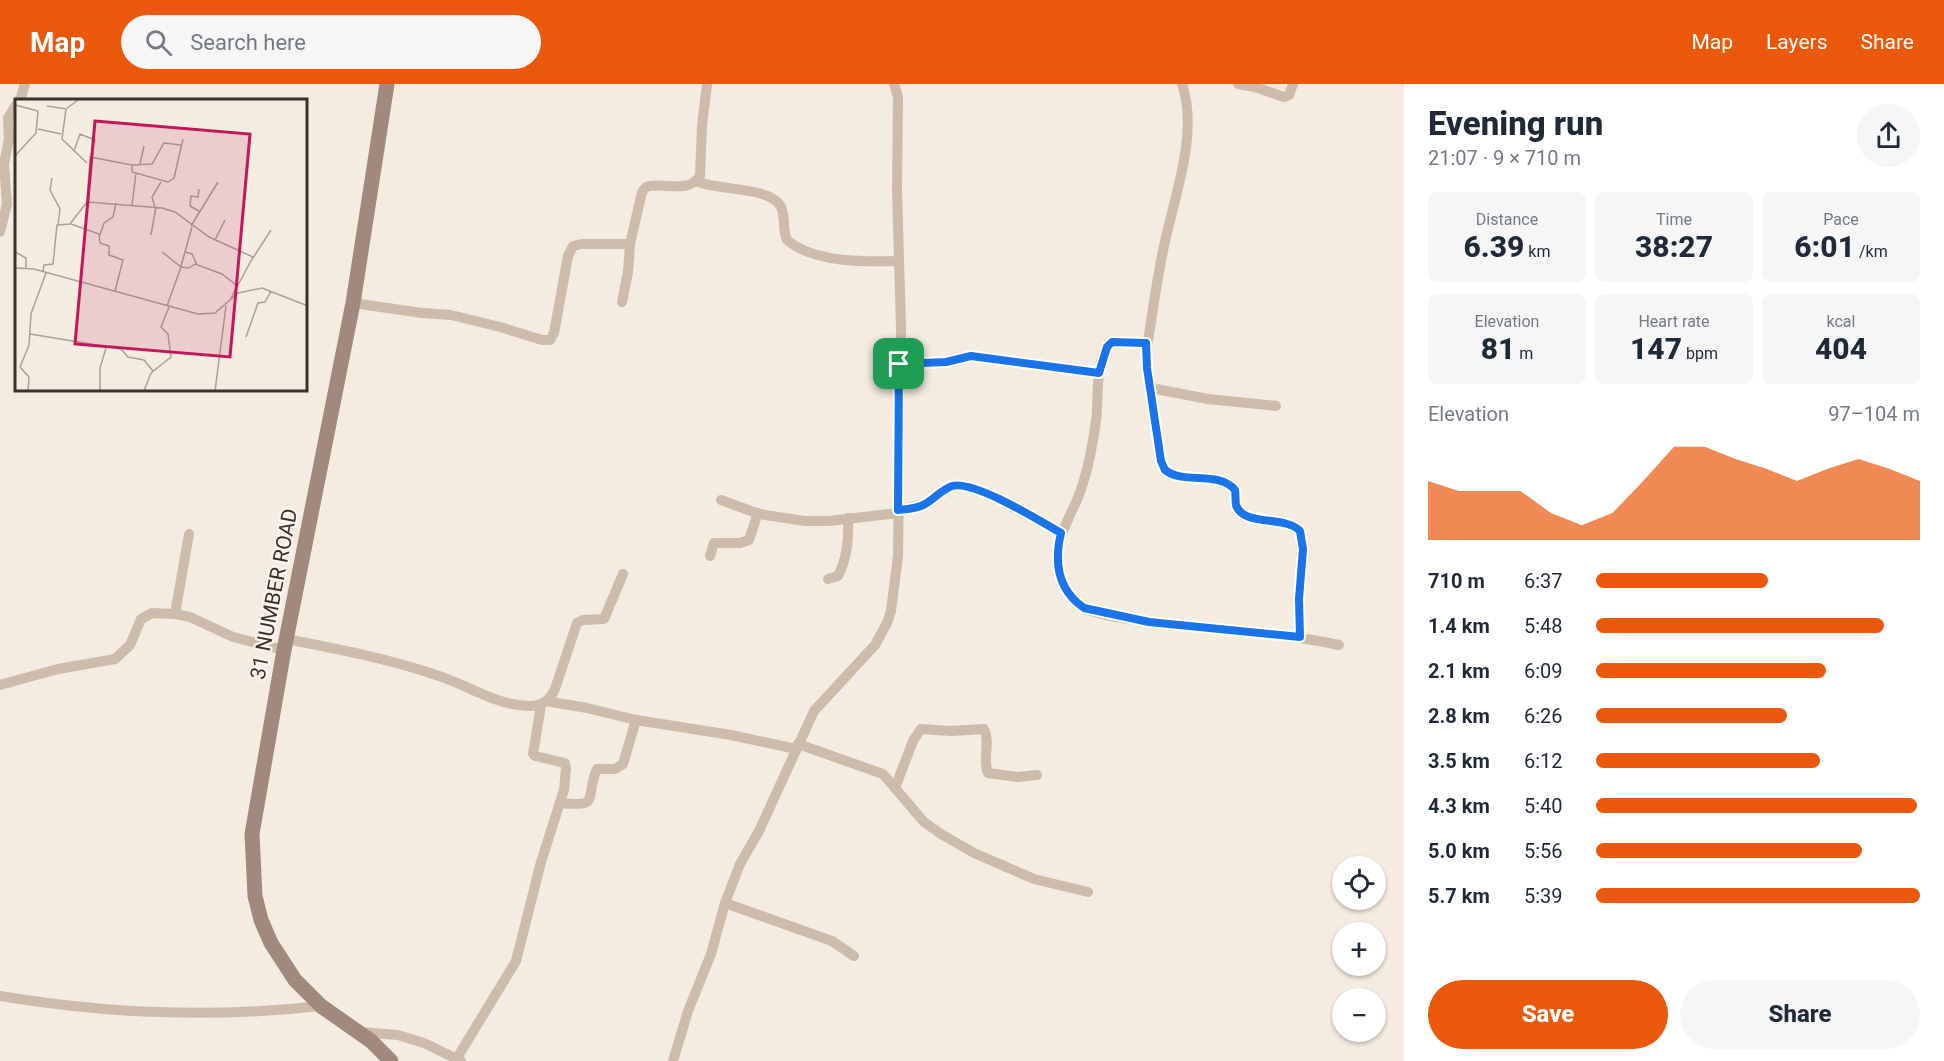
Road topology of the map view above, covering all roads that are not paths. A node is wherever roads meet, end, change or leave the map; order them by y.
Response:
1 (25, 84) edge
2 (387, 84) edge
3 (707, 84) edge
4 (894, 84) edge
5 (1182, 84) edge
6 (1238, 84) edge
7 (1293, 84) edge
8 (20, 99) edge
9 (15, 107) edge
10 (696, 181) junction
11 (0, 232) edge
12 (630, 244) junction
13 (899, 261) junction
14 (621, 302) dead end
15 (353, 303) junction
16 (1146, 343) junction
17 (899, 364) junction
18 (1099, 373) junction
19 (1151, 388) junction
20 (1276, 406) dead end
21 (721, 500) dead end
22 (898, 512) junction
23 (758, 513) junction
24 (848, 518) junction
25 (1061, 533) junction
26 (189, 534) dead end
27 (710, 556) dead end
28 (623, 574) dead end
29 (828, 579) dead end
30 (175, 614) junction
31 (1300, 637) junction
32 (285, 644) junction
33 (1339, 645) dead end
34 (0, 685) edge
35 (544, 703) junction
36 (636, 720) junction
37 (797, 747) junction
38 (1037, 775) dead end
39 (895, 788) junction
40 (560, 803) junction
41 (1088, 892) dead end
42 (725, 903) junction
43 (854, 956) dead end
44 (0, 996) edge
45 (321, 1006) junction
46 (359, 1032) junction
47 (459, 1060) edge
48 (391, 1061) edge
49 (673, 1061) edge

1 - 8 street
2 - 15 main road, 31 NUMBER ROAD
3 - 10 street
4 - 13 street
5 - 16 street
6 - 7 street
9 - 11 street
10 - 12 street
10 - 13 street
12 - 14 street
12 - 15 street
13 - 17 street
15 - 32 main road, 31 NUMBER ROAD
16 - 18 street
16 - 19 street
17 - 18 street
17 - 22 street
18 - 25 street
19 - 20 street
19 - 31 street
21 - 23 street
22 - 24 street
22 - 25 street
22 - 37 street
23 - 24 street
23 - 27 street
24 - 29 street
25 - 31 street
26 - 30 street
28 - 35 street
30 - 32 street
30 - 34 street
31 - 33 street
32 - 35 street
32 - 45 main road, 31 NUMBER ROAD
35 - 36 street
35 - 40 street
36 - 37 street
36 - 40 street
37 - 39 street
37 - 42 street
38 - 39 street
39 - 41 street
40 - 47 street
42 - 43 street
42 - 49 street
44 - 45 street
45 - 46 main road, 31 NUMBER ROAD
46 - 47 street
46 - 48 main road, 31 NUMBER ROAD

